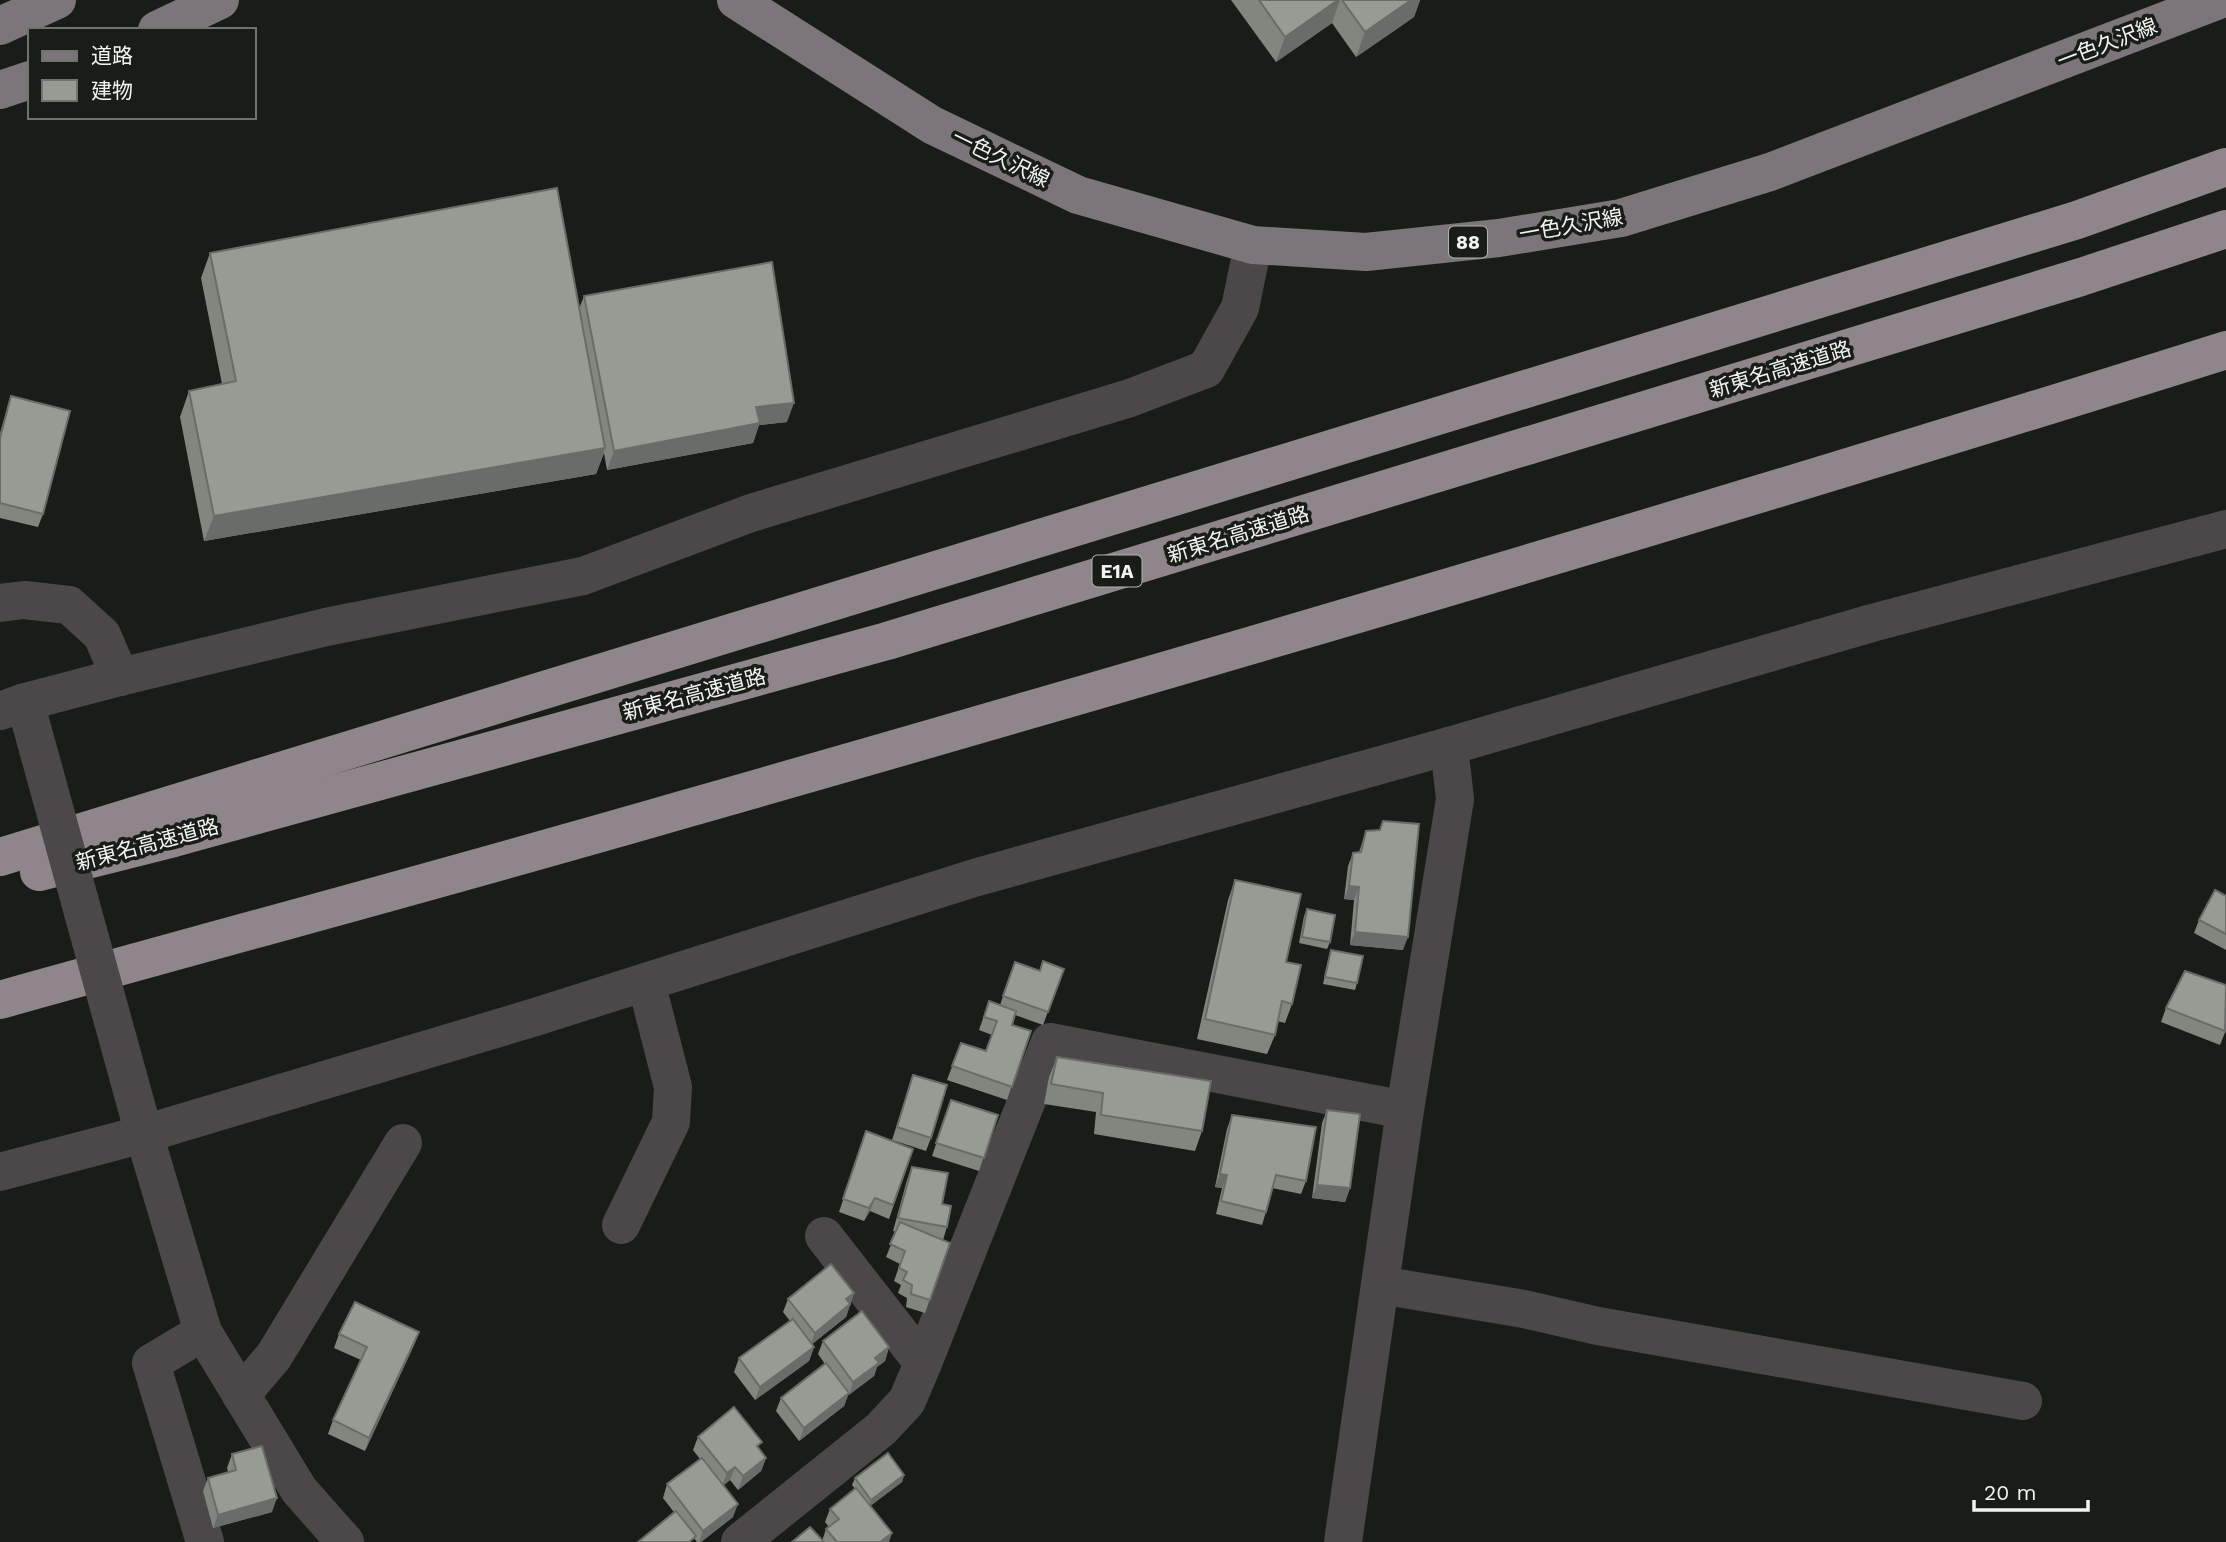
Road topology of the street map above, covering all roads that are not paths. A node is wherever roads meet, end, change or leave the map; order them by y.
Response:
1 (57, 0) edge
2 (220, 0) edge
3 (736, 0) edge
4 (2219, 0) edge
5 (0, 26) edge
6 (161, 28) edge
7 (28, 81) edge
8 (0, 90) edge
9 (2226, 167) edge
10 (2226, 229) edge
11 (1253, 245) junction
12 (2226, 350) edge
13 (2226, 529) edge
14 (0, 603) edge
15 (120, 677) junction
16 (13, 706) edge
17 (1450, 746) junction
18 (0, 857) edge
19 (0, 882) edge
20 (646, 982) junction
21 (0, 1000) edge
22 (1405, 1110) junction
23 (144, 1134) junction
24 (403, 1143) dead end
25 (0, 1171) edge
26 (621, 1225) dead end
27 (824, 1236) dead end
28 (1380, 1285) junction
29 (203, 1332) junction
30 (923, 1363) junction
31 (241, 1395) junction
32 (2023, 1401) dead end
33 (205, 1542) edge
34 (345, 1542) edge
35 (740, 1542) edge
36 (1343, 1542) edge

1 - 5 main road
2 - 6 main road
3 - 11 main road, 一色久沢線 / 88
4 - 11 main road, 一色久沢線 / 88
7 - 8 main road
9 - 18 highway
10 - 19 highway, 新東名高速道路 / E1A
11 - 15 street
12 - 21 highway
13 - 17 street
14 - 15 street
15 - 16 street
16 - 23 street, bridge
17 - 20 street
17 - 22 street
20 - 23 street
20 - 26 street
22 - 28 street
22 - 30 street
23 - 25 street
23 - 29 street
24 - 31 street
27 - 30 street
28 - 32 street
28 - 36 street
29 - 31 street
29 - 33 street
30 - 35 street
31 - 34 street

